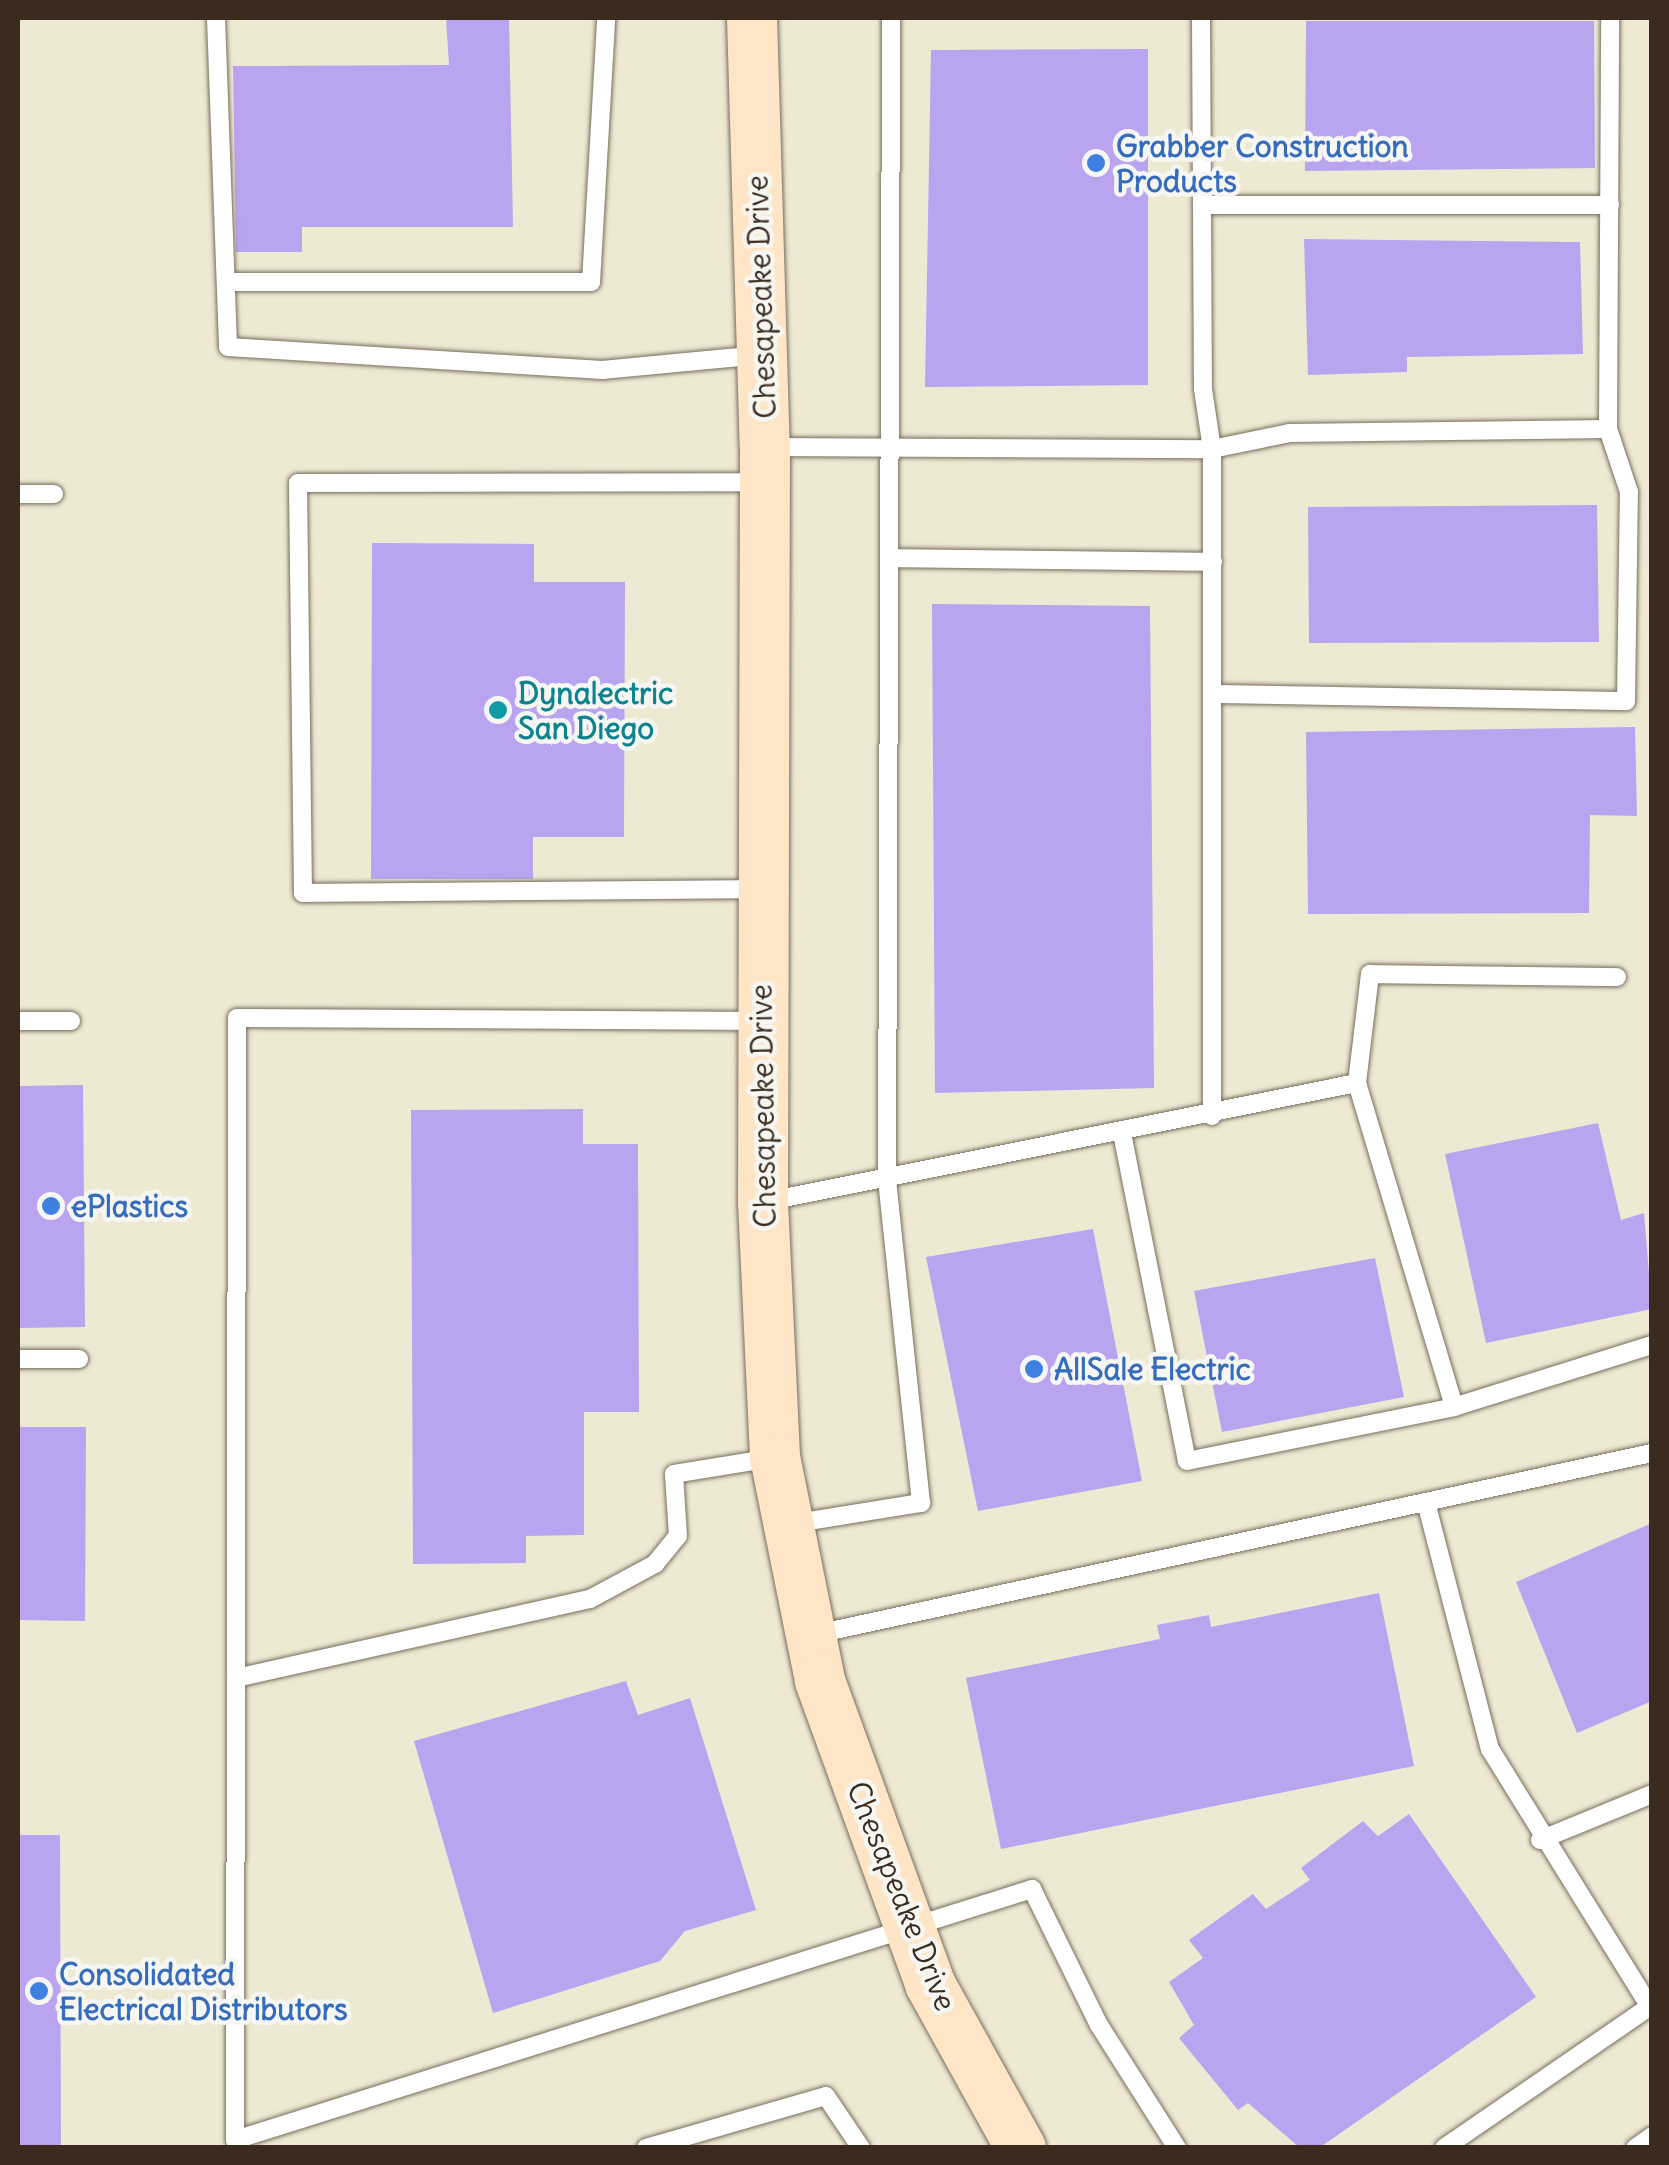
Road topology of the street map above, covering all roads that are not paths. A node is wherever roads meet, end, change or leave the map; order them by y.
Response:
1 (216, 18) edge
2 (606, 18) edge
3 (752, 18) edge
4 (890, 18) edge
5 (1200, 18) edge
6 (1610, 18) edge
7 (1202, 205) junction
8 (1610, 205) junction
9 (226, 282) junction
10 (764, 355) junction
11 (1608, 429) junction
12 (890, 447) junction
13 (1212, 449) junction
14 (766, 464) junction
15 (18, 494) edge
16 (54, 494) dead end
17 (889, 558) junction
18 (1214, 562) junction
19 (1214, 694) junction
20 (760, 889) junction
21 (1617, 977) dead end
22 (18, 1021) edge
23 (72, 1021) dead end
24 (761, 1021) junction
25 (1357, 1083) junction
26 (1212, 1116) junction
27 (1122, 1133) junction
28 (888, 1180) junction
29 (763, 1202) junction
30 (1652, 1345) edge
31 (18, 1359) edge
32 (79, 1359) dead end
33 (1454, 1406) junction
34 (1652, 1453) edge
35 (774, 1458) junction
36 (1427, 1506) junction
37 (784, 1526) junction
38 (808, 1636) junction
39 (236, 1678) junction
40 (1652, 1794) edge
41 (1540, 1840) junction
42 (910, 1930) junction
43 (1650, 2006) edge
44 (1652, 2136) edge
45 (646, 2148) edge
46 (861, 2148) edge
47 (1021, 2148) edge
48 (1178, 2148) edge
49 (1444, 2148) edge
50 (1634, 2148) edge

1 - 9 lane
2 - 9 lane
3 - 10 street, Chesapeake Drive
4 - 12 lane
5 - 7 lane
6 - 8 lane
7 - 8 lane
7 - 13 lane
8 - 11 lane
9 - 10 lane
10 - 14 street, Chesapeake Drive
11 - 13 lane
11 - 19 lane
12 - 13 lane
12 - 14 lane
12 - 17 lane
13 - 18 lane
14 - 20 street, Chesapeake Drive
14 - 20 lane
15 - 16 lane
17 - 18 lane
17 - 28 lane
18 - 19 lane
19 - 26 lane
20 - 24 street, Chesapeake Drive
21 - 25 lane
22 - 23 lane
24 - 29 street, Chesapeake Drive
24 - 39 lane
25 - 26 lane
25 - 33 lane
26 - 27 lane
27 - 28 lane
27 - 33 lane
28 - 29 lane
28 - 37 lane
29 - 35 street, Chesapeake Drive
30 - 33 lane
31 - 32 lane
34 - 36 lane
35 - 37 street, Chesapeake Drive
35 - 39 lane
36 - 38 lane
36 - 41 lane
37 - 38 street, Chesapeake Drive
38 - 42 street, Chesapeake Drive
39 - 42 lane
40 - 41 lane
41 - 43 lane
42 - 47 street, Chesapeake Drive
42 - 48 lane
43 - 49 lane
44 - 50 lane
45 - 46 lane

